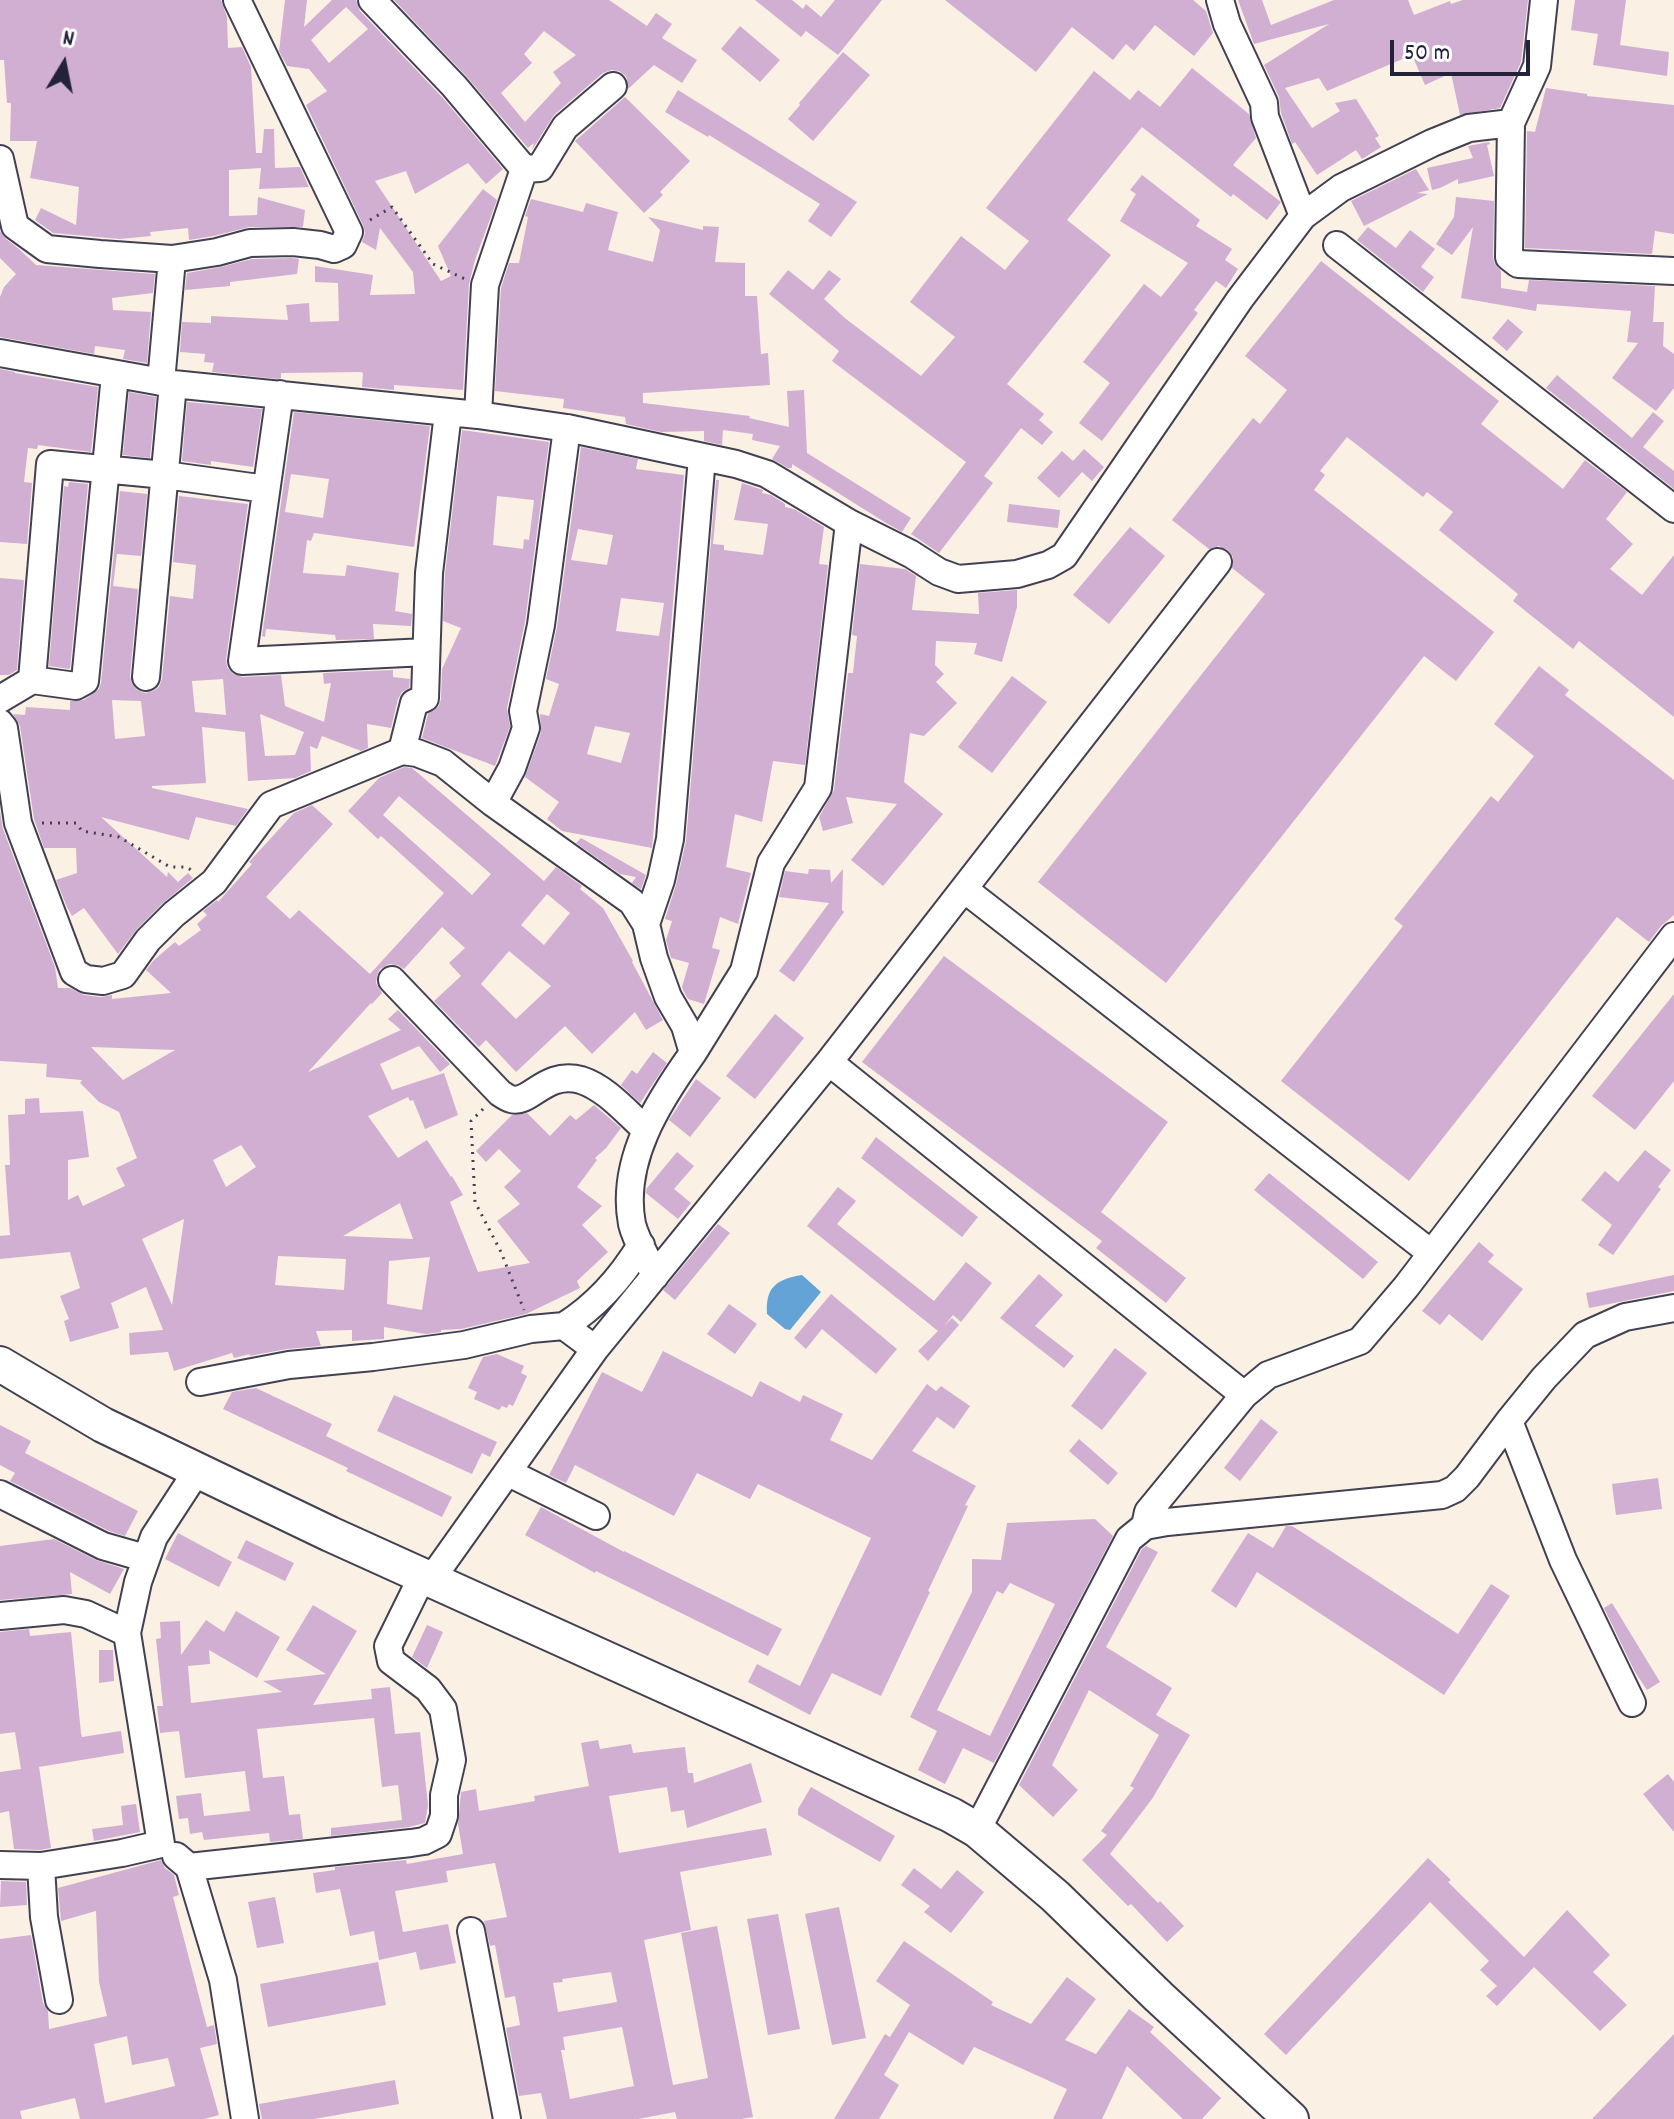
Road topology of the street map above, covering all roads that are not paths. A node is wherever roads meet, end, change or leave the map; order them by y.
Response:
1 (237, 0) edge
2 (372, 0) edge
3 (1220, 0) edge
4 (1544, 0) edge
5 (613, 86) dead end
6 (1511, 123) junction
7 (0, 159) edge
8 (524, 169) junction
9 (1303, 216) junction
10 (1337, 245) dead end
11 (172, 259) junction
12 (1674, 271) edge
13 (0, 353) edge
14 (115, 375) junction
15 (167, 383) junction
16 (280, 394) junction
17 (448, 413) junction
18 (478, 415) junction
19 (567, 428) junction
20 (702, 457) junction
21 (105, 468) junction
22 (165, 475) junction
23 (266, 489) junction
24 (1674, 509) edge
25 (849, 523) junction
26 (1218, 562) dead end
27 (426, 652) junction
28 (146, 677) dead end
29 (32, 680) junction
30 (0, 699) edge
31 (0, 723) edge
32 (402, 751) junction
33 (493, 803) junction
34 (964, 889) junction
35 (646, 924) junction
36 (1674, 936) edge
37 (392, 980) dead end
38 (693, 1053) junction
39 (829, 1062) junction
40 (646, 1130) junction
41 (641, 1245) junction
42 (1431, 1253) junction
43 (655, 1276) junction
44 (1674, 1308) edge
45 (564, 1326) junction
46 (595, 1349) junction
47 (0, 1364) edge
48 (200, 1382) dead end
49 (1244, 1395) junction
50 (1509, 1421) junction
51 (197, 1471) junction
52 (509, 1473) junction
53 (0, 1494) edge
54 (596, 1516) dead end
55 (1145, 1526) junction
56 (145, 1558) junction
57 (426, 1579) junction
58 (0, 1616) edge
59 (127, 1633) junction
60 (1632, 1703) dead end
61 (977, 1830) junction
62 (161, 1844) junction
63 (0, 1865) edge
64 (41, 1866) junction
65 (189, 1867) junction
66 (471, 1931) dead end
67 (59, 2000) dead end
68 (245, 2119) edge
69 (507, 2119) edge
70 (1291, 2119) edge

1 - 11 street
2 - 8 street
3 - 9 street
4 - 6 street
5 - 8 street
6 - 9 street
6 - 12 street
7 - 11 street
8 - 18 street
9 - 25 street
10 - 24 street
11 - 15 street
13 - 14 street
14 - 15 street
14 - 21 street
15 - 16 street
15 - 22 street
16 - 17 street
16 - 23 street
17 - 18 street
17 - 27 street
18 - 19 street
19 - 20 street
19 - 33 street
20 - 25 street
20 - 35 street
21 - 22 street
21 - 29 street
21 - 29 street
22 - 23 street
22 - 28 street
23 - 27 street
25 - 38 street
26 - 34 street
27 - 32 street
29 - 30 street
31 - 32 street
32 - 33 street
33 - 35 street
34 - 39 street
34 - 42 street
35 - 38 street
36 - 42 street
37 - 40 street
38 - 40 street
39 - 43 street
39 - 49 street
40 - 41 street
41 - 43 street
41 - 45 street
42 - 49 street
43 - 46 street
44 - 50 street
45 - 46 street
45 - 48 street
46 - 52 street
47 - 51 main road
49 - 55 street
50 - 55 street
50 - 60 street
51 - 56 street
51 - 57 main road
52 - 54 street
52 - 57 street
53 - 56 street
55 - 61 street
56 - 59 street
57 - 61 main road
57 - 65 street
58 - 59 street
59 - 62 street
61 - 70 main road
62 - 64 street
62 - 65 street
63 - 64 street
64 - 67 street
65 - 68 street
66 - 69 street

